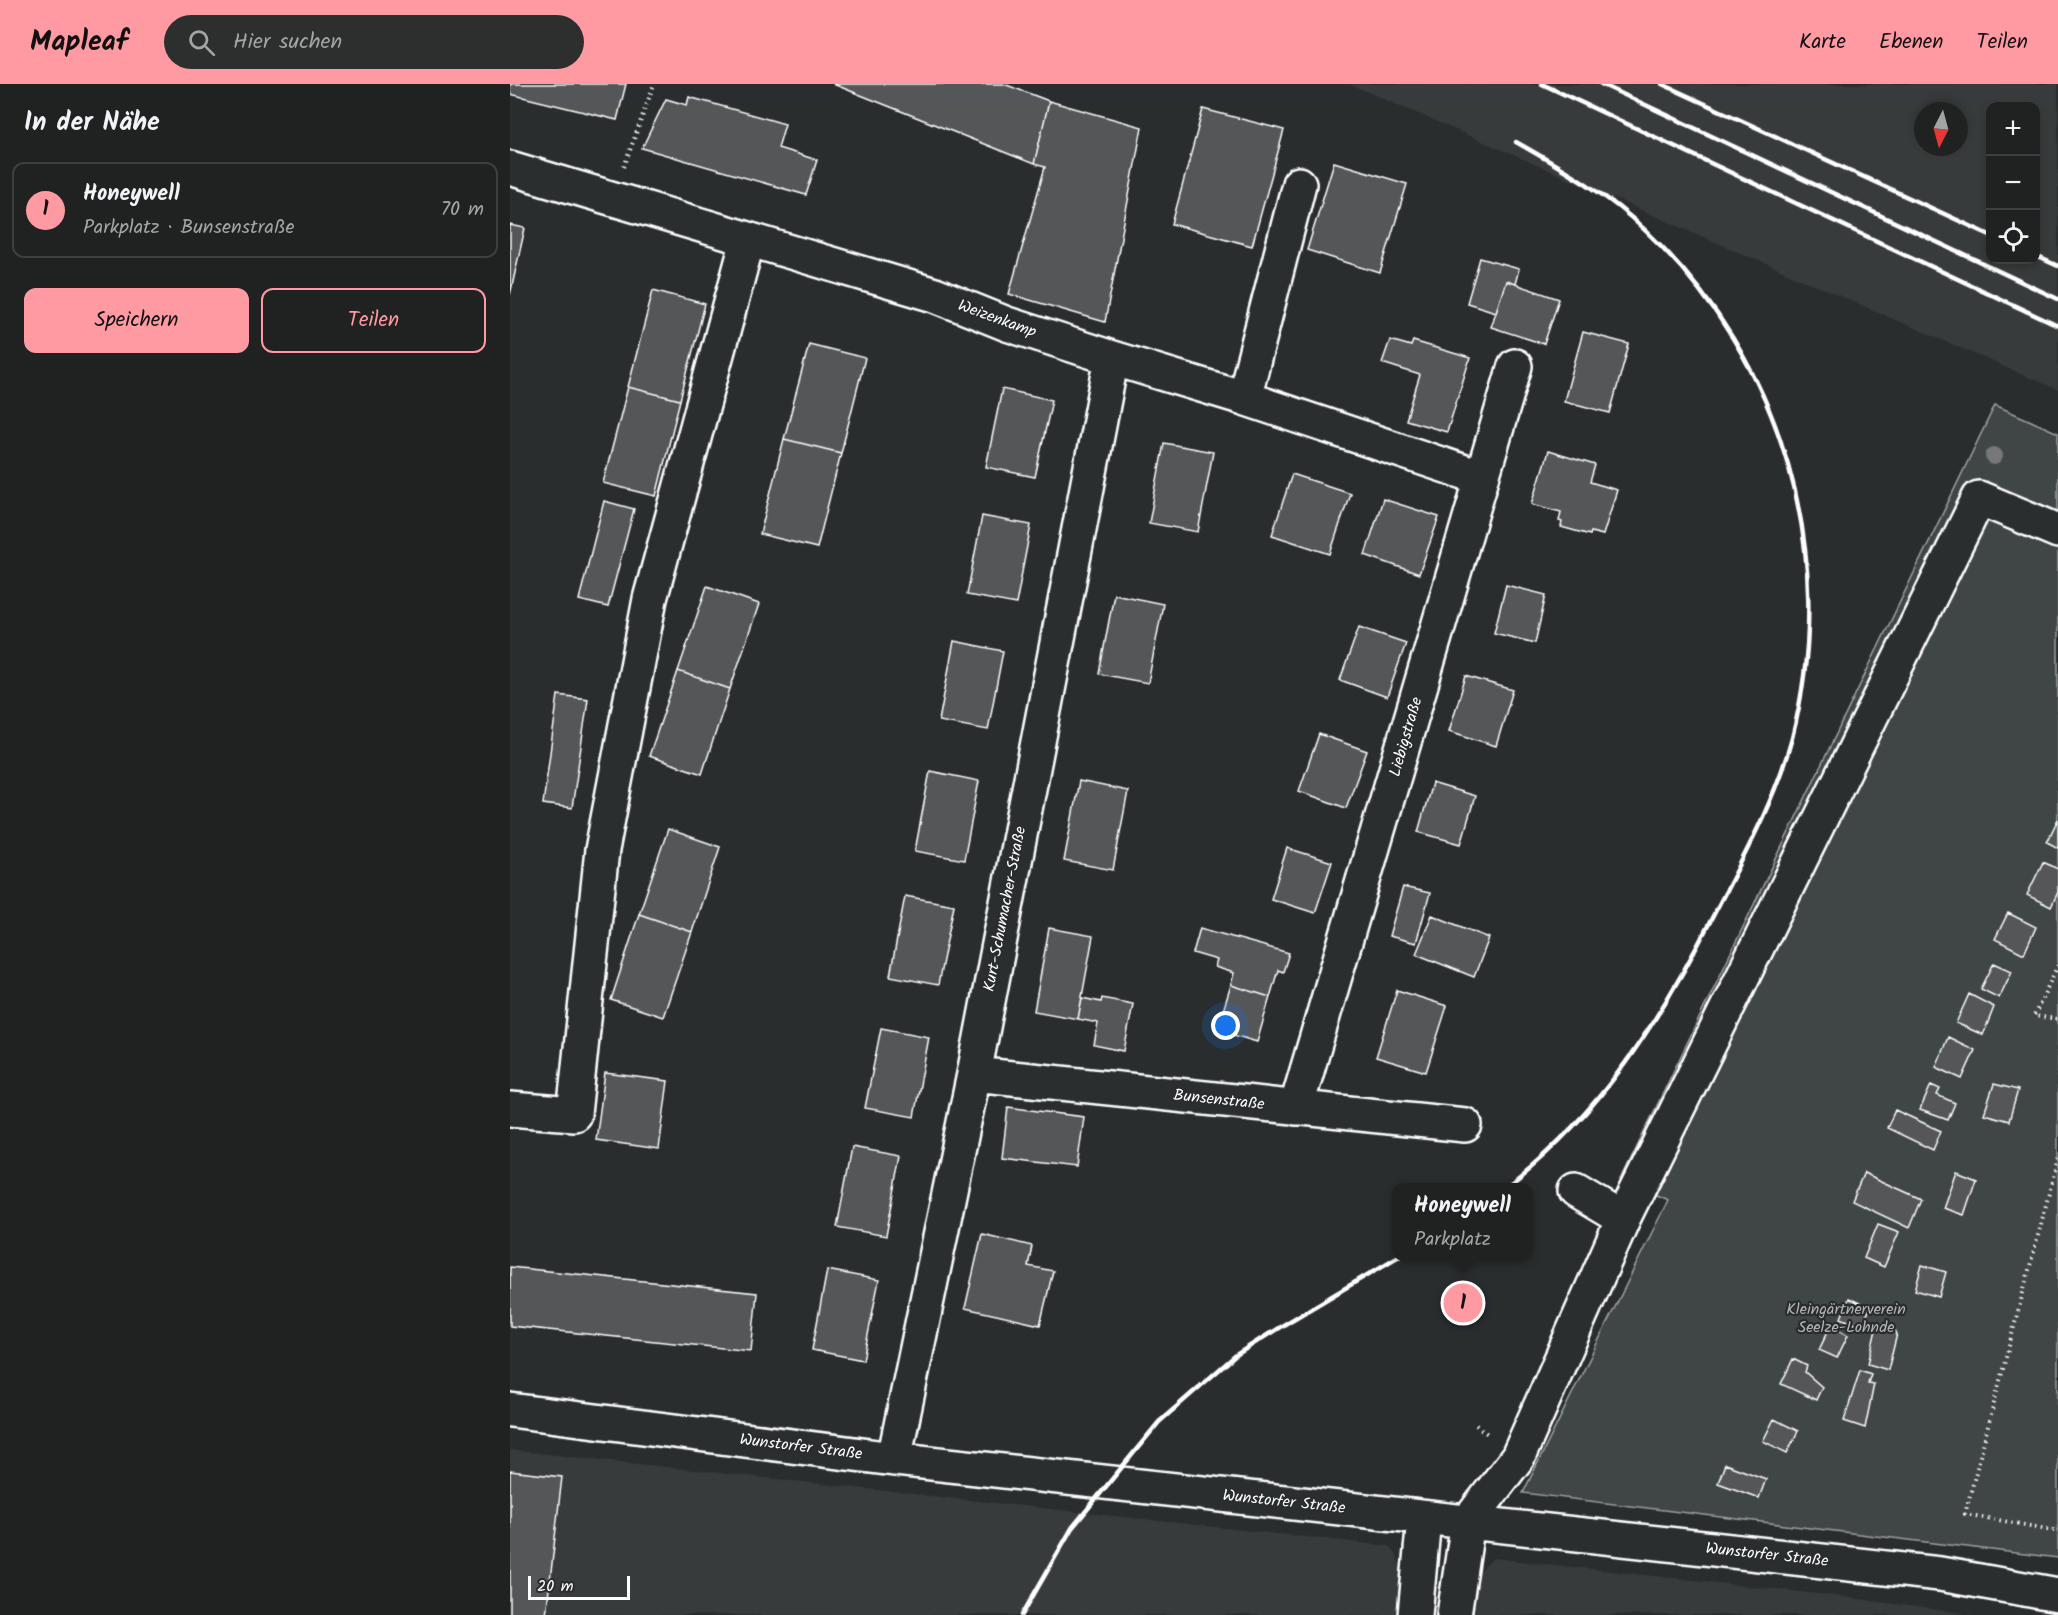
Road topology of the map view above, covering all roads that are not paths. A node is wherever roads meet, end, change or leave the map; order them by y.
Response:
1 (510, 168) edge
2 (1299, 184) dead end
3 (748, 240) junction
4 (1112, 358) junction
5 (1515, 366) dead end
6 (1244, 398) junction
7 (1482, 478) junction
8 (2058, 531) edge
9 (974, 1074) junction
10 (1296, 1108) junction
11 (510, 1109) edge
12 (1465, 1125) dead end
13 (1576, 1191) dead end
14 (1623, 1219) junction
15 (510, 1410) edge
16 (894, 1459) junction
17 (1424, 1518) junction
18 (1468, 1522) junction
19 (2058, 1595) edge
20 (1415, 1615) edge
21 (1454, 1615) edge

1 - 3 street, Weizenkamp
2 - 6 street
3 - 4 street, Weizenkamp
3 - 11 street
4 - 6 street, Weizenkamp
4 - 9 street, Kurt-Schumacher-Straße
5 - 7 street, Liebigstraße
6 - 7 street, Weizenkamp
7 - 10 street, Liebigstraße
8 - 14 street
9 - 10 street, Bunsenstraße
9 - 16 street, Kurt-Schumacher-Straße
10 - 12 street, Bunsenstraße
13 - 14 street
14 - 18 street
15 - 16 street, Wunstorfer Straße
16 - 17 street, Wunstorfer Straße
17 - 18 street, Wunstorfer Straße
17 - 20 street
18 - 19 street, Wunstorfer Straße
18 - 21 street

